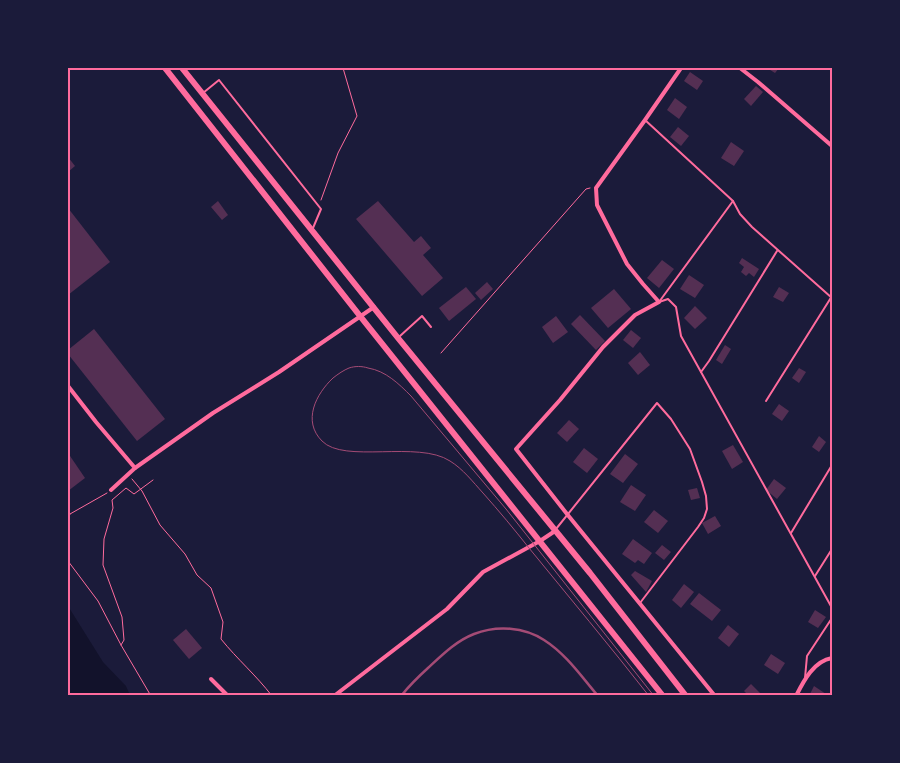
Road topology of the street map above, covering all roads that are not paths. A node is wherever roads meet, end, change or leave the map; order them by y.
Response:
1 (165, 68) edge
2 (182, 68) edge
3 (681, 68) edge
4 (740, 68) edge
5 (203, 92) junction
6 (645, 120) junction
7 (832, 146) edge
8 (733, 201) junction
9 (312, 230) junction
10 (778, 250) junction
11 (832, 297) edge
12 (659, 302) junction
13 (374, 307) junction
14 (360, 316) junction
15 (431, 326) dead end
16 (398, 338) junction
17 (701, 372) junction
18 (68, 386) edge
19 (766, 401) dead end
20 (832, 465) edge
21 (135, 468) junction
22 (111, 490) road end
23 (567, 514) junction
24 (555, 531) junction
25 (791, 534) junction
26 (540, 541) junction
27 (832, 549) edge
28 (815, 577) junction
29 (640, 603) junction
30 (832, 608) edge
31 (832, 618) edge
32 (832, 658) edge
33 (805, 678) junction
34 (211, 679) dead end
35 (228, 696) edge
36 (334, 696) edge
37 (663, 696) edge
38 (686, 696) edge
39 (715, 696) edge
40 (796, 696) edge

1 - 14 main road
2 - 5 main road
3 - 6 street
4 - 7 street
5 - 9 main road
5 - 9 lane
6 - 8 lane
6 - 12 street
8 - 10 lane
8 - 12 lane
9 - 13 main road
10 - 11 lane
10 - 17 lane
11 - 19 lane
12 - 17 lane
12 - 23 street
13 - 14 street
13 - 16 main road
14 - 21 street
14 - 26 main road
15 - 16 lane
16 - 24 main road
17 - 25 lane
18 - 21 street
20 - 25 lane
21 - 22 street
23 - 24 lane
23 - 29 street
23 - 29 lane
24 - 26 street
24 - 38 main road
25 - 28 lane
26 - 36 street
26 - 37 main road
27 - 28 lane
28 - 30 lane
29 - 39 street
31 - 33 lane
32 - 33 street
33 - 40 street
34 - 35 street

